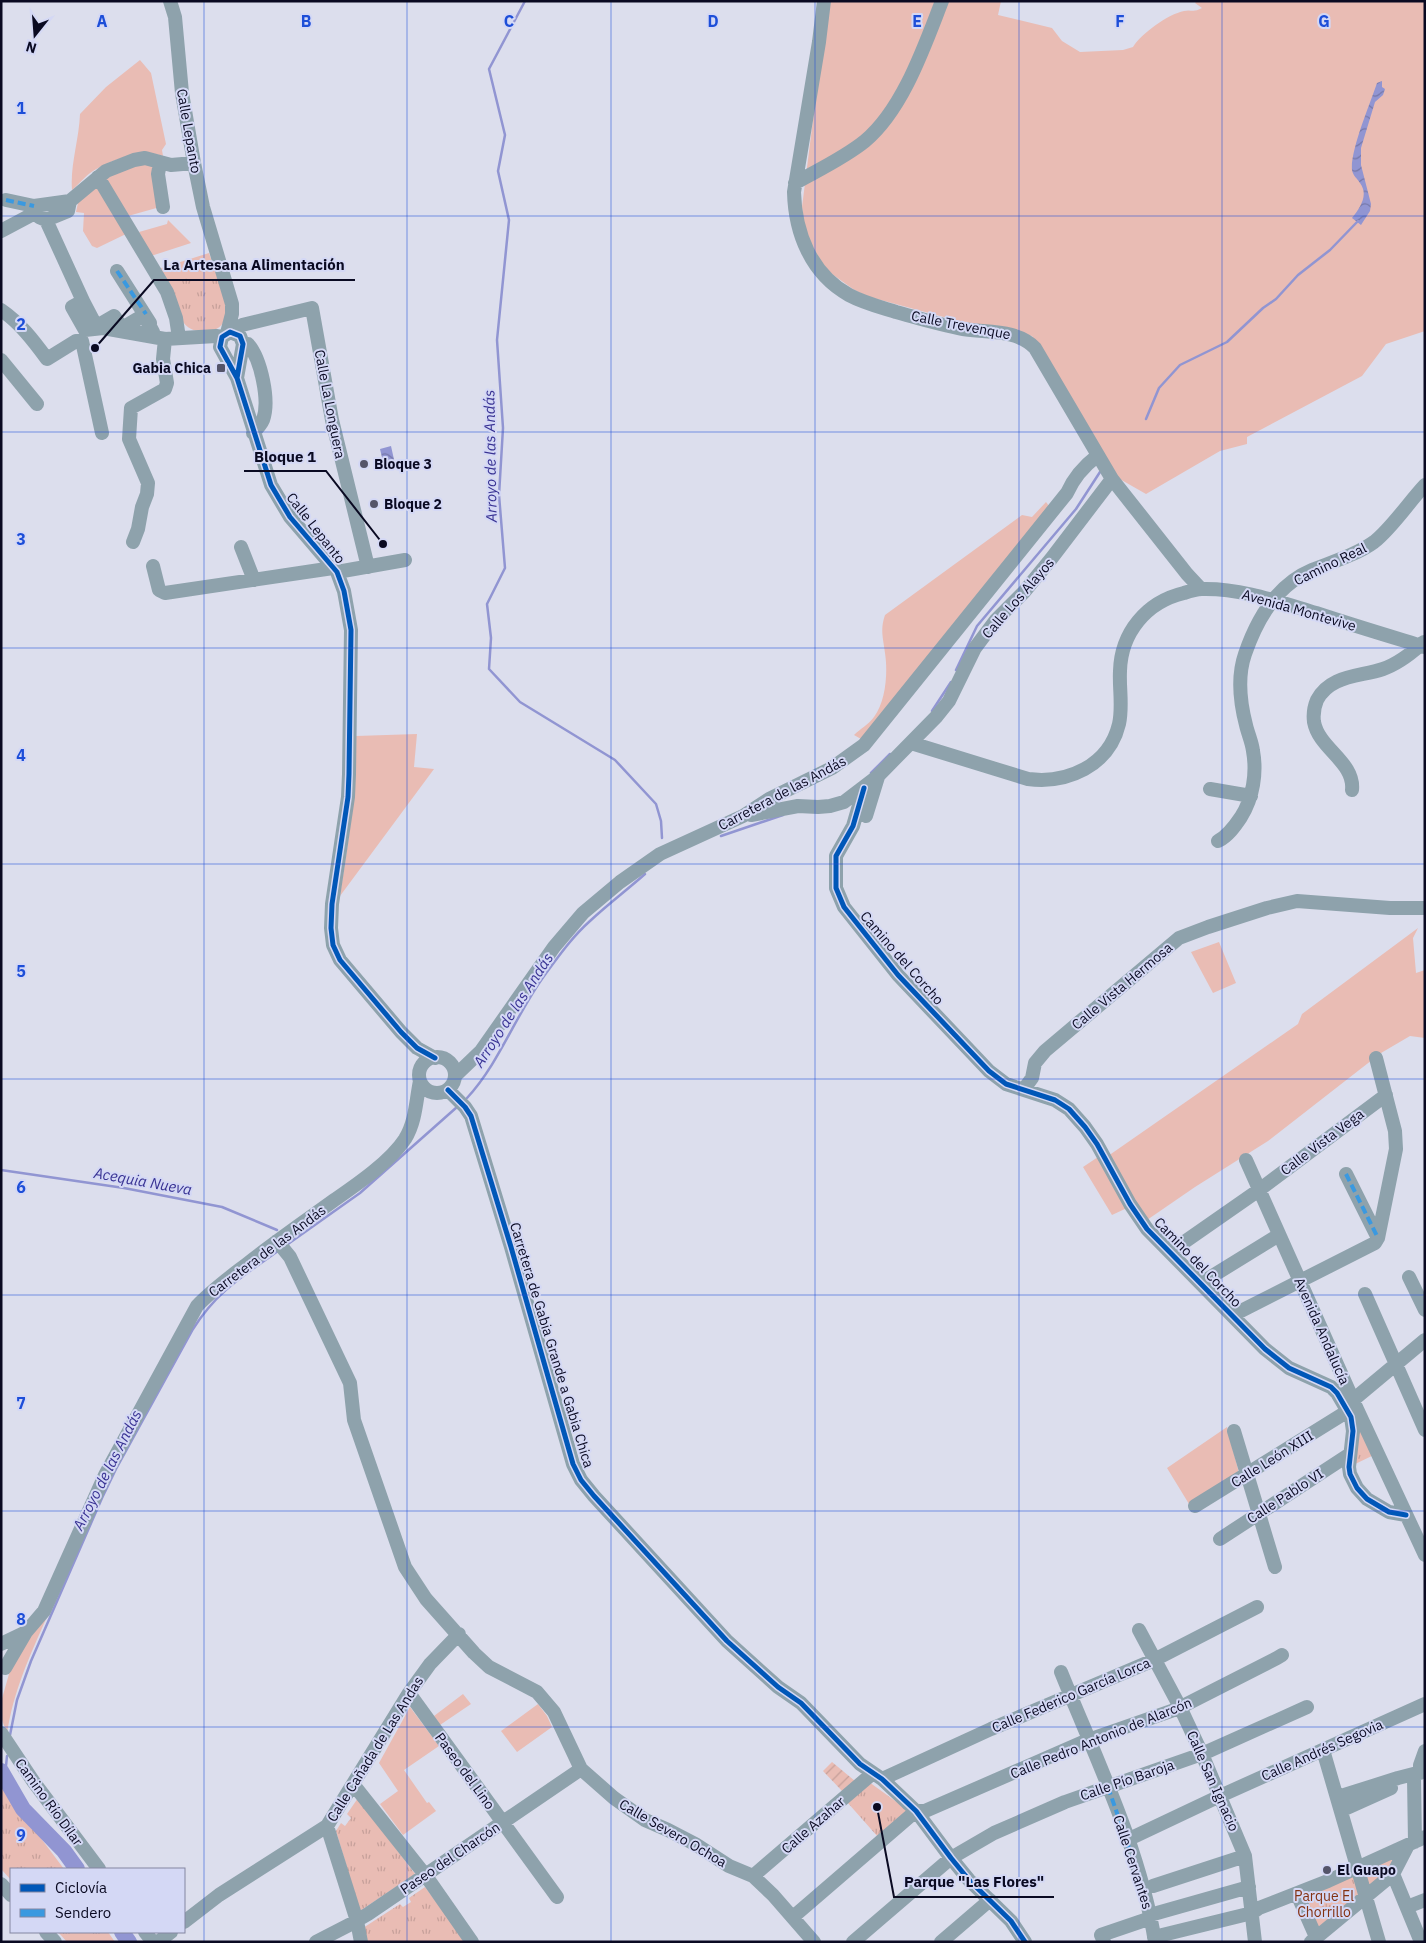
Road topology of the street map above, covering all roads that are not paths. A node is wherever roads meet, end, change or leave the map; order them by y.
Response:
1 (170, 1) edge
2 (824, 1) edge
3 (942, 1) edge
4 (160, 163) junction
5 (194, 163) junction
6 (98, 177) junction
7 (796, 183) junction
8 (6, 200) dead end
9 (70, 201) junction
10 (163, 206) dead end
11 (34, 210) junction
12 (46, 220) junction
13 (1, 231) edge
14 (219, 259) junction
15 (117, 271) dead end
16 (1, 310) edge
17 (90, 331) junction
18 (171, 338) junction
19 (242, 339) junction
20 (224, 343) junction
21 (1, 360) edge
22 (237, 378) junction
23 (37, 404) dead end
24 (102, 433) dead end
25 (253, 433) junction
26 (1097, 456) junction
27 (1112, 479) junction
28 (1425, 485) edge
29 (133, 542) dead end
30 (241, 547) dead end
31 (405, 560) dead end
32 (153, 566) dead end
33 (368, 567) junction
34 (335, 570) junction
35 (254, 580) junction
36 (1201, 589) junction
37 (1272, 600) junction
38 (1423, 645) edge
39 (911, 743) junction
40 (878, 776) junction
41 (1210, 789) dead end
42 (1352, 790) dead end
43 (1251, 796) junction
44 (856, 797) junction
45 (793, 799) junction
46 (743, 816) junction
47 (861, 816) junction
48 (1218, 841) dead end
49 (1425, 908) edge
50 (416, 1048) junction
51 (435, 1058) junction
52 (1376, 1058) dead end
53 (471, 1059) junction
54 (449, 1062) junction
55 (422, 1066) junction
56 (456, 1075) junction
57 (420, 1081) junction
58 (1024, 1089) junction
59 (441, 1092) junction
60 (1386, 1095) junction
61 (418, 1102) junction
62 (1246, 1160) dead end
63 (1346, 1174) dead end
64 (1259, 1190) junction
65 (1279, 1235) junction
66 (1378, 1238) junction
67 (277, 1241) junction
68 (1170, 1252) junction
69 (1409, 1277) dead end
70 (1300, 1280) junction
71 (1201, 1283) junction
72 (1364, 1294) dead end
73 (1425, 1310) edge
74 (1233, 1315) junction
75 (1425, 1340) edge
76 (1395, 1364) junction
77 (1351, 1406) junction
78 (1425, 1430) edge
79 (1234, 1431) dead end
80 (1350, 1454) junction
81 (1247, 1475) junction
82 (1195, 1506) dead end
83 (1258, 1514) junction
84 (1406, 1515) junction
85 (1220, 1539) dead end
86 (1424, 1552) edge
87 (1274, 1567) dead end
88 (1257, 1607) dead end
89 (1139, 1630) dead end
90 (26, 1632) junction
91 (459, 1634) junction
92 (1, 1644) edge
93 (1282, 1655) dead end
94 (1154, 1660) junction
95 (2, 1668) edge
96 (1061, 1672) dead end
97 (408, 1693) junction
98 (1070, 1695) junction
99 (1425, 1704) edge
100 (1180, 1707) junction
101 (1307, 1707) dead end
102 (1, 1733) edge
103 (1088, 1740) junction
104 (1323, 1750) junction
105 (1425, 1751) edge
106 (1202, 1754) junction
107 (581, 1769) junction
108 (1418, 1774) edge
109 (878, 1776) junction
110 (354, 1784) junction
111 (1108, 1787) junction
112 (1220, 1796) junction
113 (1340, 1804) junction
114 (916, 1811) junction
115 (503, 1822) junction
116 (328, 1826) junction
117 (1127, 1840) junction
118 (1416, 1842) edge
119 (1245, 1856) junction
120 (950, 1858) junction
121 (98, 1868) edge
122 (1358, 1868) junction
123 (1393, 1874) junction
124 (426, 1876) junction
125 (753, 1876) junction
126 (1146, 1883) junction
127 (1, 1884) edge
128 (1249, 1887) junction
129 (10, 1894) edge
130 (1297, 1894) junction
131 (1366, 1896) junction
132 (557, 1897) dead end
133 (990, 1900) junction
134 (1425, 1900) edge
135 (1407, 1907) junction
136 (1252, 1913) junction
137 (793, 1917) junction
138 (1151, 1917) junction
139 (185, 1921) edge
140 (357, 1921) junction
141 (170, 1933) edge
142 (1102, 1938) edge
143 (1154, 1939) edge
144 (1314, 1939) edge
145 (158, 1942) edge
146 (316, 1942) edge
147 (361, 1942) edge
148 (472, 1942) edge
149 (814, 1942) edge
150 (853, 1942) edge
151 (941, 1942) edge
152 (1025, 1942) edge
153 (1255, 1942) edge
154 (1379, 1942) edge
155 (1421, 1942) edge

1 - 5 street, Calle Lepanto
2 - 7 street, Calle Trevenque
3 - 7 street
4 - 5 street
4 - 6 street
4 - 10 street
5 - 14 street, Calle Lepanto
6 - 9 street
6 - 18 street
7 - 26 street, Calle Trevenque
8 - 11 street
9 - 11 street
9 - 12 street
11 - 12 street
11 - 13 street
12 - 17 street
14 - 19 street, Calle Lepanto
14 - 20 street, Calle Lepanto
15 - 18 street
16 - 17 street
17 - 18 street
17 - 24 street
18 - 20 street
18 - 29 street
19 - 20 street
19 - 20 street
19 - 22 street, Calle Lepanto
19 - 25 street, Calle Lepanto
19 - 33 street, Calle La Longuera
20 - 22 street, Calle Lepanto
21 - 23 street
22 - 25 street, Calle Lepanto
25 - 34 street, Calle Lepanto
26 - 27 street, Calle Trevenque
26 - 45 street, Carretera de las Andás
27 - 36 street, Calle Trevenque
27 - 39 street, Calle Los Alayos
28 - 37 street, Camino Real
30 - 35 street
31 - 33 street
32 - 35 street
33 - 34 street
34 - 35 street
34 - 50 street, Calle Lepanto
36 - 37 street, Avenida Montevive
36 - 39 street, Avenida Montevive
37 - 38 street, Avenida Montevive
37 - 43 street, Camino Real
38 - 42 street
39 - 40 street, Camino del Corcho
40 - 44 street, Camino del Corcho
40 - 47 street, Camino del Corcho
41 - 43 street
43 - 48 street, Camino Real
44 - 45 street, Camino del Corcho
44 - 47 street
45 - 46 street, Camino del Corcho
45 - 46 street, Carretera de las Andás
46 - 53 street, Carretera de las Andás
47 - 58 street, Camino del Corcho
49 - 58 street, Calle Vista Hermosa
50 - 51 street
50 - 55 street
51 - 54 street
51 - 55 street
52 - 60 street
53 - 54 street
53 - 56 street, Carretera de las Andás
54 - 56 street
55 - 57 street
56 - 59 street
57 - 59 street
57 - 61 street, Carretera de las Andás
58 - 68 street, Camino del Corcho
59 - 61 street
59 - 109 street, Carretera de Gabia Grande a Gabia Chica
60 - 64 street, Calle Vista Vega
60 - 66 street
61 - 67 street, Carretera de las Andás
62 - 64 street, Avenida Andalucía
63 - 66 street
64 - 65 street, Avenida Andalucía
64 - 68 street, Calle Vista Vega
65 - 70 street, Avenida Andalucía
65 - 71 street
66 - 70 street
67 - 90 street, Carretera de las Andás
67 - 91 street, Calle Severo Ochoa
68 - 71 street, Camino del Corcho
69 - 73 street
70 - 74 street
70 - 77 street, Avenida Andalucía
71 - 74 street, Camino del Corcho
72 - 76 street
74 - 77 street, Camino del Corcho
75 - 76 street, Calle León XIII
76 - 77 street, Calle León XIII
76 - 78 street
77 - 80 street, Camino del Corcho
77 - 81 street, Calle León XIII
77 - 84 street, Avenida Andalucía
79 - 81 street
80 - 83 street, Calle Pablo VI
80 - 84 street, Camino del Corcho
81 - 82 street, Calle León XIII
81 - 83 street
83 - 85 street, Calle Pablo VI
83 - 87 street
84 - 86 street, Avenida Andalucía
88 - 94 street, Calle Federico García Lorca
89 - 94 street, Calle San Ignacio
90 - 92 street, Carretera de las Andás
90 - 95 street, Carretera de las Andás
91 - 97 street, Calle Cañada de Las Andas
91 - 107 street, Calle Severo Ochoa
93 - 100 street, Calle Pedro Antonio de Alarcón
94 - 98 street, Calle Federico García Lorca
94 - 100 street, Calle San Ignacio
96 - 98 street, Calle Cervantes
97 - 110 street, Calle Cañada de Las Andas
97 - 115 street, Paseo del Lino
98 - 103 street, Calle Cervantes
98 - 109 street, Calle Federico García Lorca
99 - 104 street, Calle Andrés Segovia
100 - 103 street, Calle Pedro Antonio de Alarcón
100 - 106 street, Calle San Ignacio
101 - 106 street, Calle Pío Baroja
102 - 121 street, Camino Río Dílar
103 - 111 street, Calle Cervantes
103 - 114 street, Calle Pedro Antonio de Alarcón
104 - 112 street, Calle Andrés Segovia
104 - 113 street
105 - 108 street
106 - 111 street, Calle Pío Baroja
106 - 112 street, Calle San Ignacio
107 - 115 street, Paseo del Charcón
107 - 125 street, Calle Severo Ochoa
108 - 113 street
108 - 118 street
109 - 114 street, Carretera de Gabia Grande a Gabia Chica
109 - 125 street, Calle Azahar
110 - 116 street, Calle Cañada de Las Andas
110 - 124 street
111 - 117 street, Calle Cervantes
111 - 120 street, Calle Pío Baroja
112 - 117 street, Calle Andrés Segovia
112 - 119 street, Calle San Ignacio
113 - 122 street
114 - 120 street, Carretera de Gabia Grande a Gabia Chica
114 - 137 street
115 - 124 street, Paseo del Charcón
115 - 132 street, Paseo del Lino
116 - 139 street, Calle Cañada de Las Andas
116 - 140 street
117 - 126 street, Calle Cervantes
118 - 122 street
118 - 123 street
119 - 126 street
119 - 128 street, Calle San Ignacio
120 - 133 street, Carretera de Gabia Grande a Gabia Chica
120 - 150 street, Calle Pío Baroja
122 - 130 street
122 - 131 street
123 - 131 street
123 - 135 street
124 - 140 street, Paseo del Charcón
124 - 148 street
125 - 137 street, Calle Severo Ochoa
126 - 138 street, Calle Cervantes
127 - 129 street
128 - 136 street, Calle San Ignacio
128 - 138 street
130 - 136 street
130 - 144 street
131 - 144 street
131 - 154 street
133 - 151 street
133 - 152 street, Carretera de Gabia Grande a Gabia Chica
134 - 135 street
135 - 155 street
136 - 143 street
136 - 153 street, Calle San Ignacio
137 - 149 street, Calle Severo Ochoa
138 - 142 street
138 - 143 street, Calle Cervantes
140 - 146 street, Paseo del Charcón
140 - 147 street
141 - 145 street

